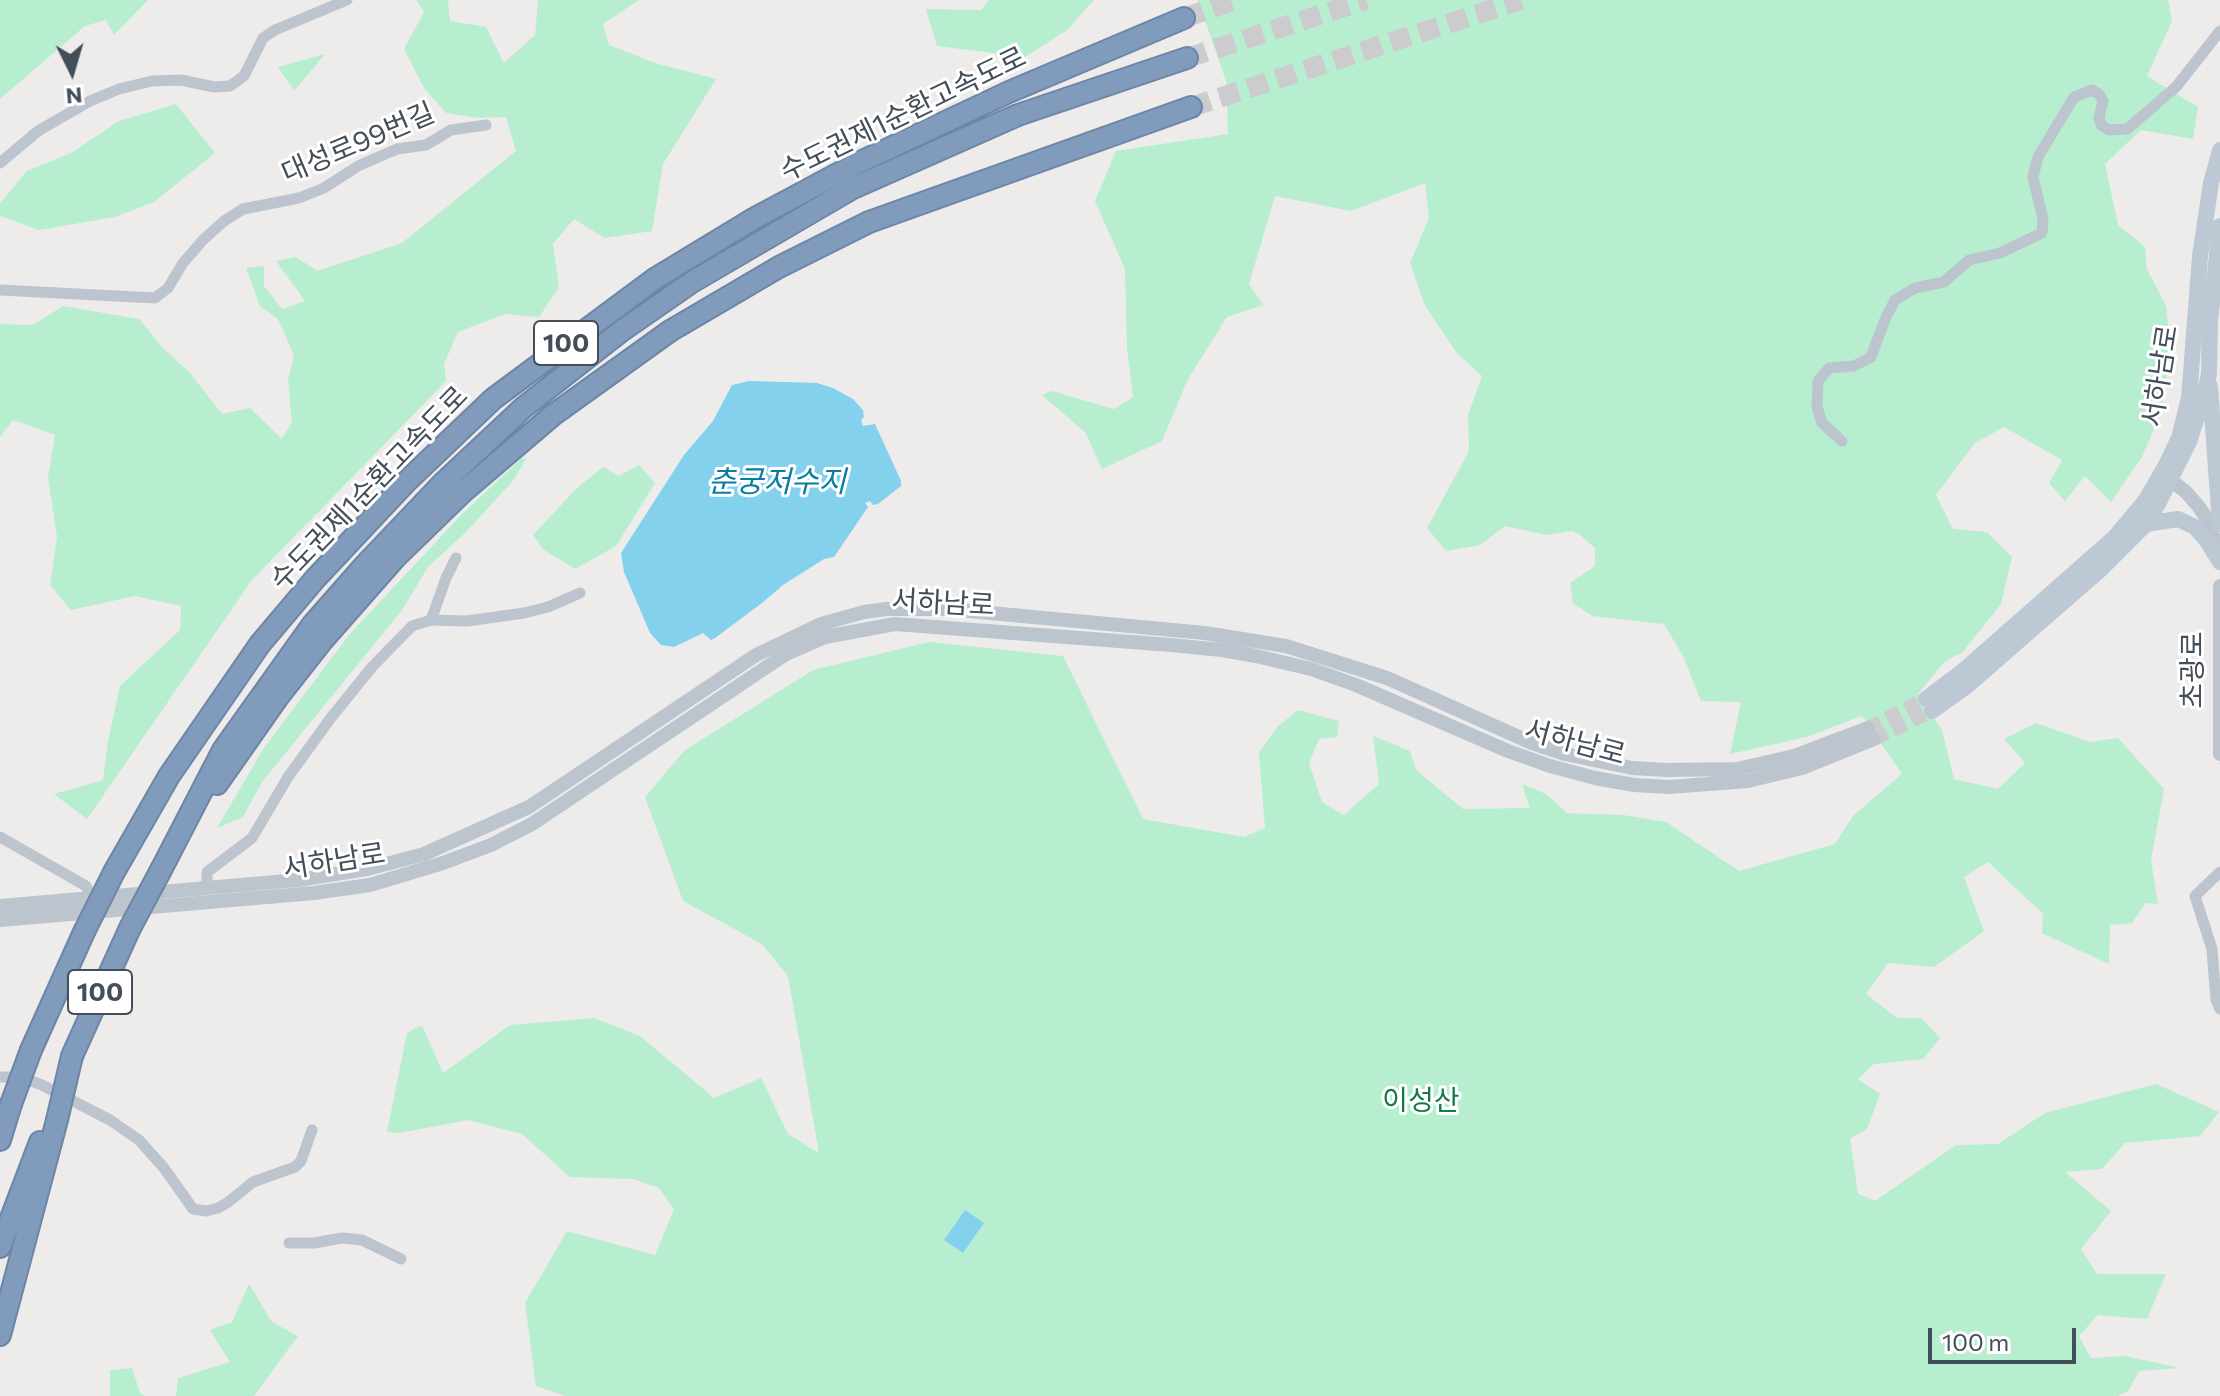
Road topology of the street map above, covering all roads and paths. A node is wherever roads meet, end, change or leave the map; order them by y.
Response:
1 (347, 0) edge
2 (1184, 18) tunnel mouth
3 (2220, 31) edge
4 (1187, 58) tunnel mouth
5 (1191, 107) tunnel mouth
6 (486, 125) dead end
7 (2220, 150) edge
8 (0, 163) edge
9 (2220, 226) edge
10 (2201, 242) junction
11 (2218, 260) edge
12 (0, 290) edge
13 (2209, 374) junction
14 (1842, 441) dead end
15 (2167, 477) junction
16 (2146, 524) junction
17 (2220, 524) edge
18 (456, 558) dead end
19 (2220, 562) edge
20 (2220, 586) edge
21 (580, 593) dead end
22 (431, 620) junction
23 (2220, 754) edge
24 (0, 837) edge
25 (162, 868) junction
26 (2220, 872) edge
27 (207, 887) junction
28 (92, 898) junction
29 (0, 906) edge
30 (0, 920) edge
31 (2220, 1009) edge
32 (0, 1077) edge
33 (54, 1118) junction
34 (312, 1130) dead end
35 (0, 1140) edge
36 (289, 1243) dead end
37 (0, 1247) edge
38 (401, 1259) dead end
39 (0, 1335) edge

1 - 8 street
2 - 35 highway, 수도권제1순환고속도로 / 100, bridge
3 - 14 street
4 - 25 highway, 수도권제1순환고속도로 / 100
5 - 25 highway, 수도권제1순환고속도로 / 100
6 - 12 street, 대성로99번길
7 - 10 main road, 서하남로
9 - 11 main road, 서하남로
10 - 11 street
10 - 15 main road, 서하남로
11 - 13 main road, 서하남로
13 - 15 main road, 서하남로
13 - 17 main road
15 - 16 main road, 서하남로
15 - 16 main road, 서하남로
15 - 19 street
16 - 19 main road
18 - 22 street
20 - 23 street, 초광로
21 - 22 street
22 - 27 street
24 - 28 street
25 - 33 highway, 수도권제1순환고속도로 / 100, bridge
26 - 31 street
27 - 28 street, 서하남로
27 - 30 street, 서하남로
28 - 29 street, 서하남로
32 - 34 street
33 - 37 highway, 수도권제1순환고속도로 / 100
33 - 39 highway
36 - 38 street

